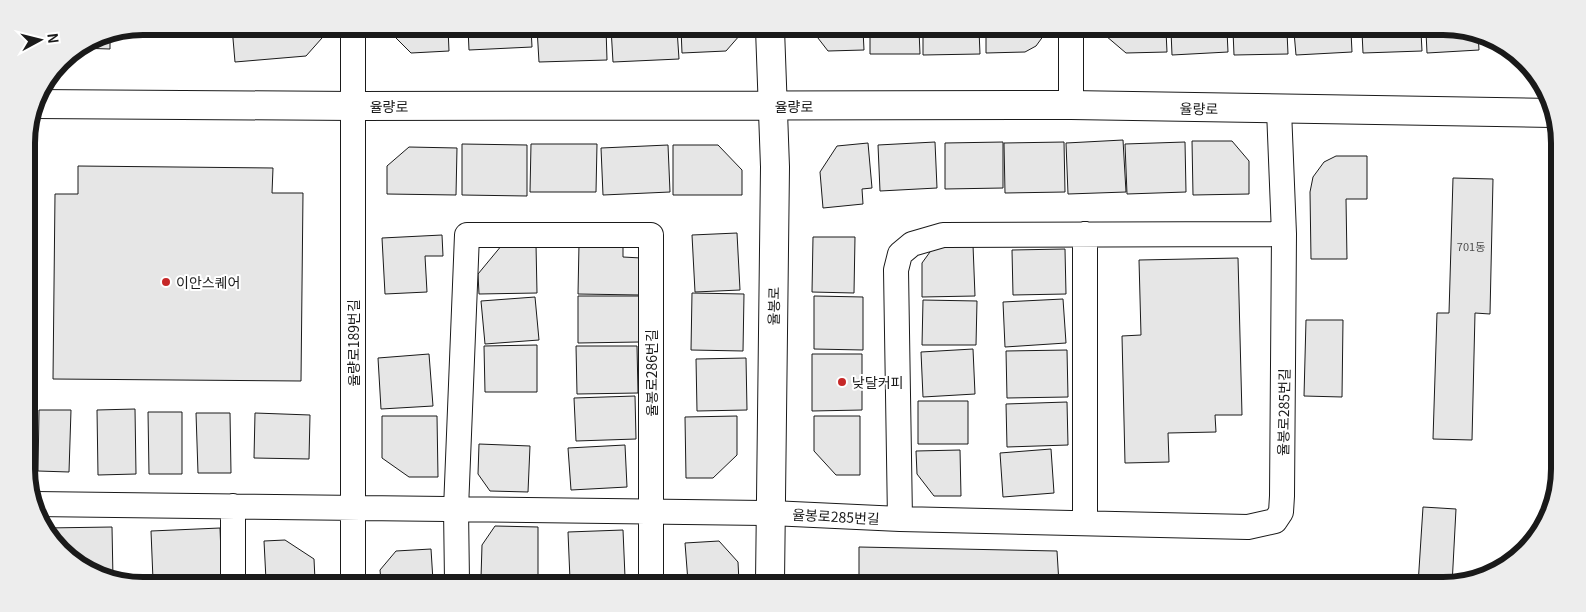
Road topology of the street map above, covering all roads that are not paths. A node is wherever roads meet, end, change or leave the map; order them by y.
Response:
1 (353, 35) edge
2 (770, 35) edge
3 (1070, 35) edge
4 (42, 104) edge
5 (1071, 105) junction
6 (354, 106) junction
7 (772, 106) junction
8 (1279, 110) junction
9 (1546, 113) edge
10 (1085, 234) junction
11 (1284, 234) junction
12 (41, 504) edge
13 (232, 506) junction
14 (353, 508) junction
15 (456, 509) junction
16 (650, 512) junction
17 (772, 514) junction
18 (900, 519) junction
19 (1085, 523) junction
20 (233, 577) edge
21 (352, 577) edge
22 (457, 577) edge
23 (651, 577) edge
24 (770, 577) edge

1 - 6 street, 율량로189번길
2 - 7 street, 율봉로
3 - 5 street
4 - 6 street, 율량로
5 - 7 street, 율량로
5 - 8 street, 율량로
6 - 7 street, 율량로
6 - 14 street, 율량로189번길
7 - 17 street, 율봉로
8 - 9 street, 율량로
8 - 11 street, 율봉로285번길
10 - 11 street
10 - 18 street, 율봉로285번길
10 - 19 street
11 - 19 street, 율봉로285번길
12 - 13 street
13 - 14 street
13 - 20 street
14 - 15 street
14 - 21 street, 율량로189번길
15 - 16 street
15 - 16 street, 율봉로286번길
15 - 22 street
16 - 17 street
16 - 23 street, 율봉로286번길
17 - 18 street, 율봉로285번길
17 - 24 street, 율봉로
18 - 19 street, 율봉로285번길

